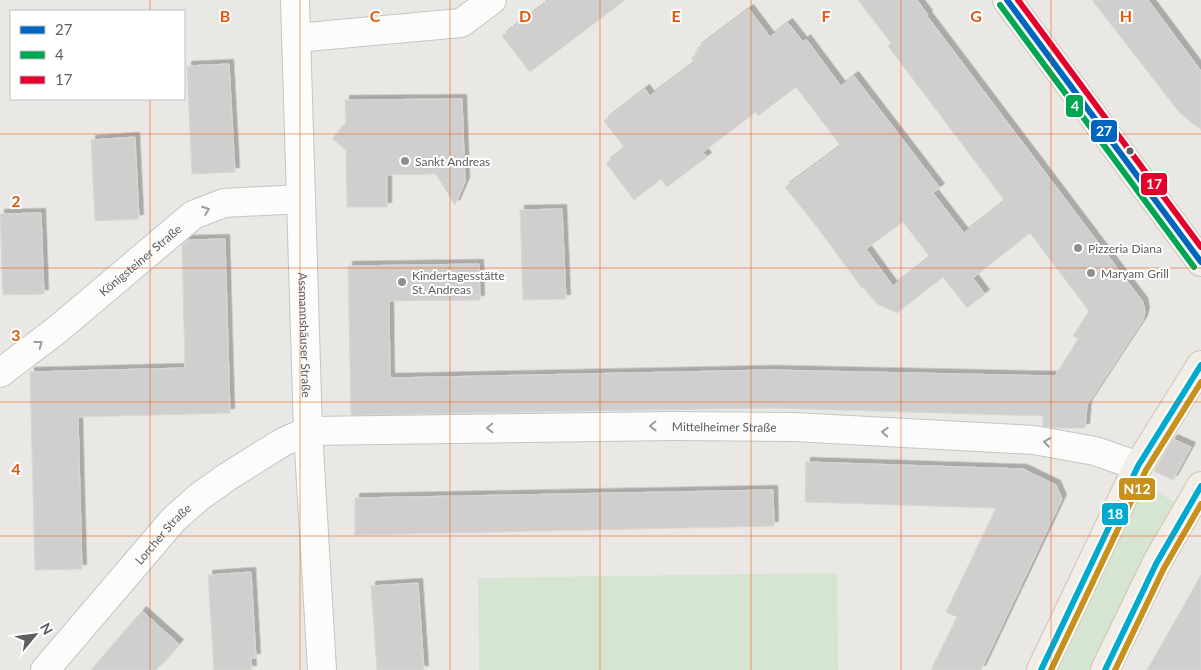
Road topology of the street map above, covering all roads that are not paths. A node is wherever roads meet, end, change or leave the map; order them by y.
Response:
1 (295, 0) edge
2 (492, 0) edge
3 (1007, 0) edge
4 (296, 38) junction
5 (301, 199) junction
6 (1201, 262) edge
7 (1201, 365) edge
8 (0, 373) edge
9 (308, 431) junction
10 (1138, 466) junction
11 (1201, 486) edge
12 (45, 670) edge
13 (322, 670) edge
14 (1041, 670) edge
15 (1105, 670) edge

1 - 4 street, Assmannshäuser Straße
2 - 4 street
3 - 6 main road
4 - 5 street, Assmannshäuser Straße
8 -> 5 street, Königsteiner Straße
5 - 9 street, Assmannshäuser Straße
7 - 10 main road
10 -> 9 street, Mittelheimer Straße
9 - 12 street, Lorcher Straße
9 - 13 street, Assmannshäuser Straße
10 - 14 main road
11 - 15 main road

